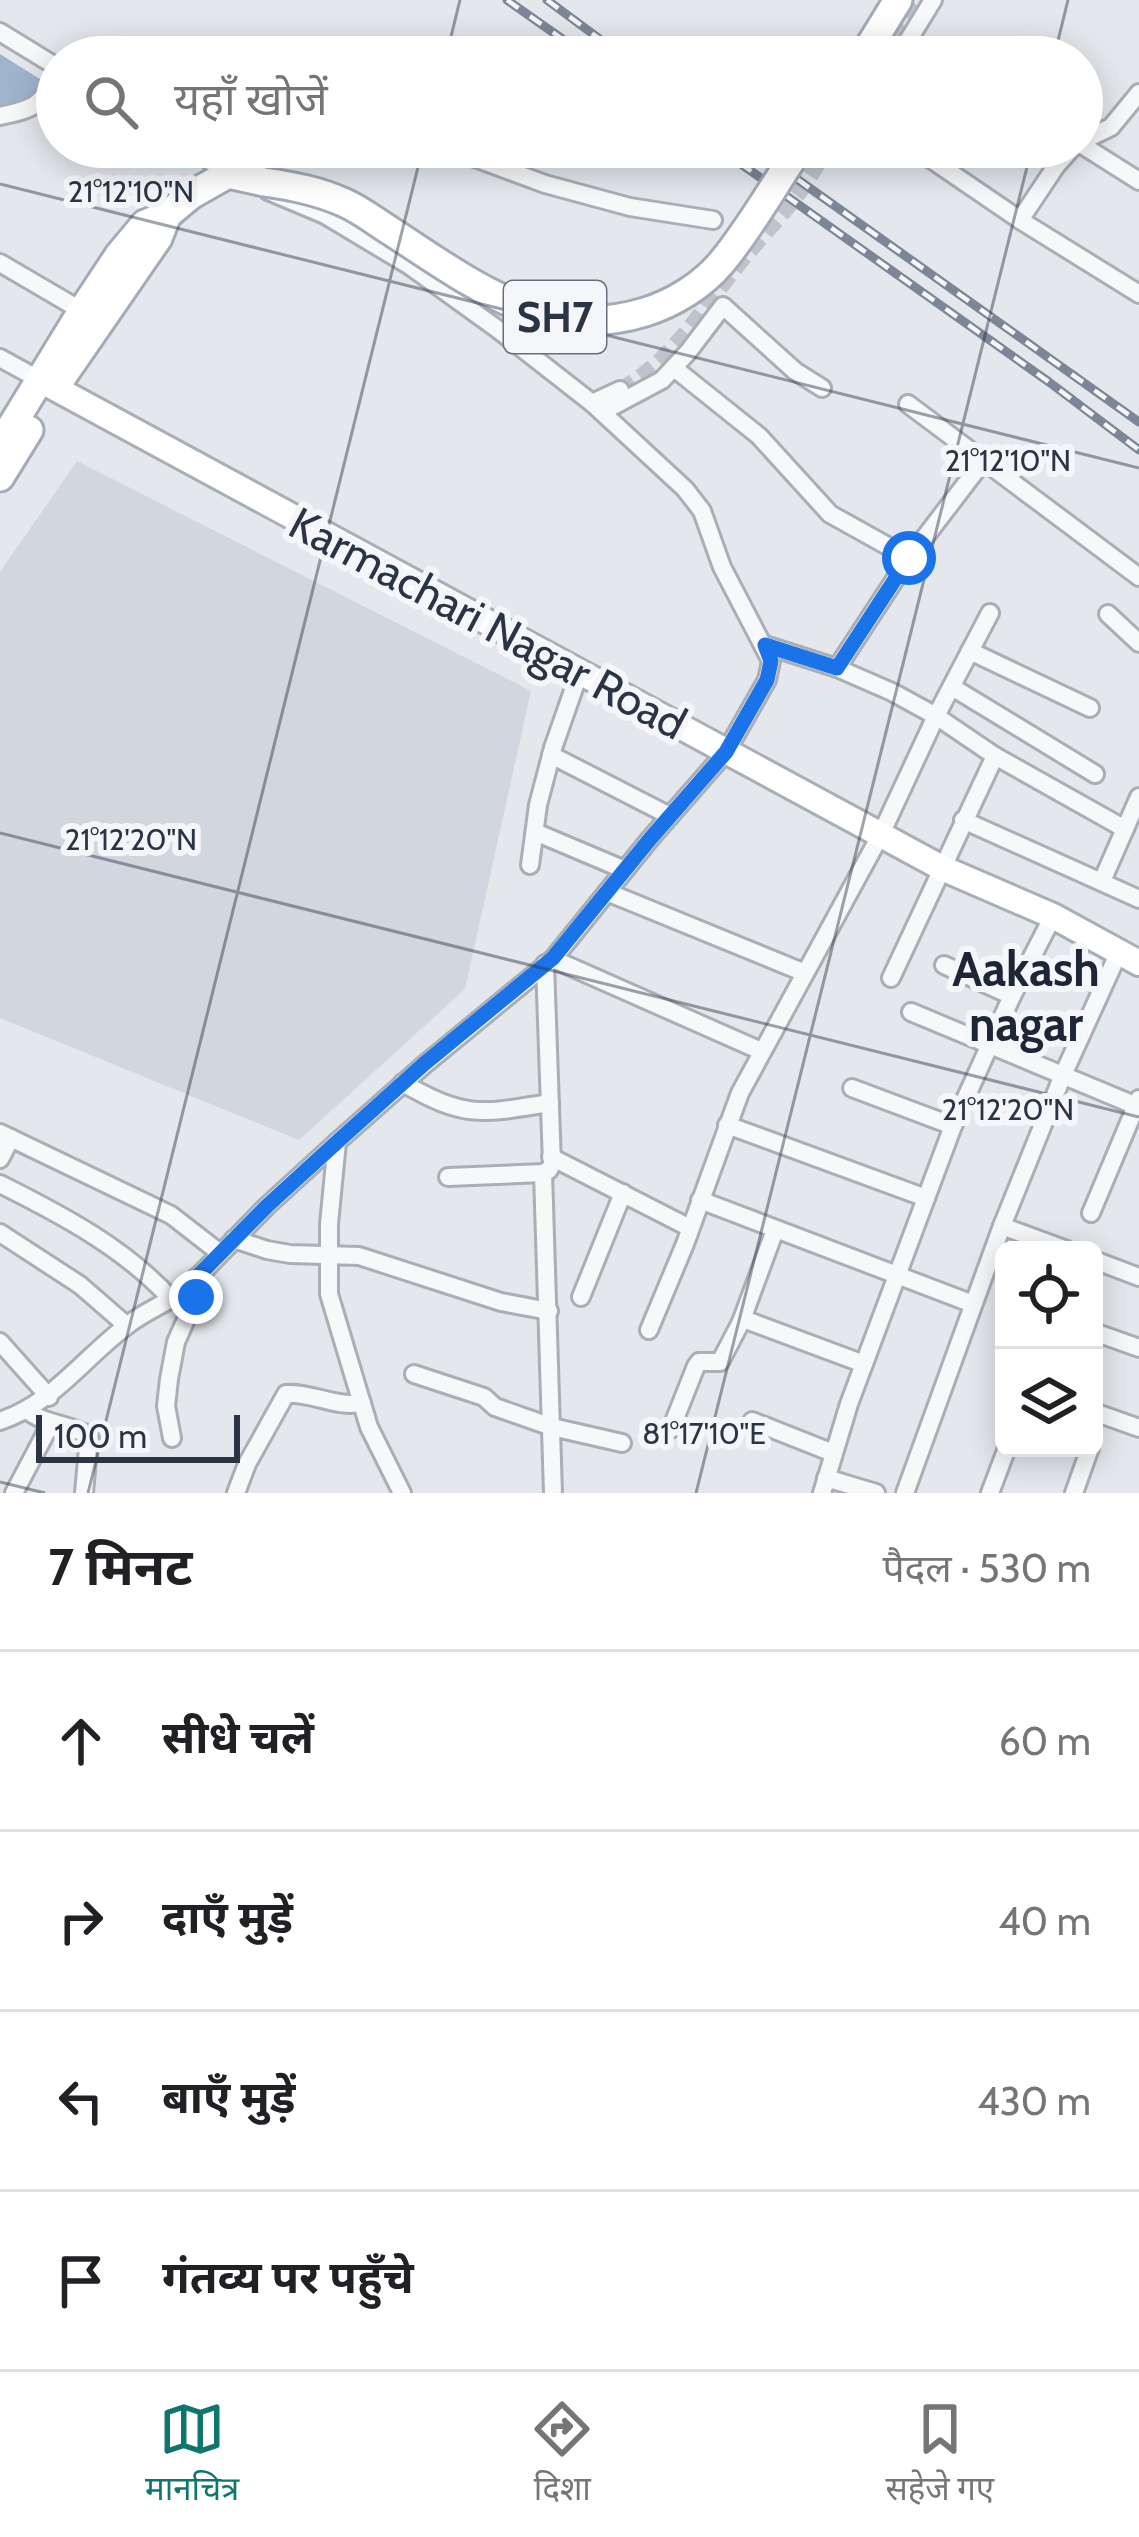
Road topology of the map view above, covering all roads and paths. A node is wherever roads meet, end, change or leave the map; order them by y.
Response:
1 (898, 0) edge
2 (933, 0) edge
3 (0, 32) edge
4 (876, 36) edge
5 (911, 36) edge
6 (36, 56) edge
7 (1139, 94) edge
8 (36, 106) edge
9 (0, 116) edge
10 (1103, 132) edge
11 (1103, 159) edge
12 (220, 168) edge
13 (502, 168) edge
14 (786, 168) edge
15 (944, 168) edge
16 (1055, 168) edge
17 (228, 174) junction
18 (1139, 181) edge
19 (167, 215) junction
20 (713, 220) dead end
21 (1019, 220) junction
22 (0, 263) edge
23 (1139, 294) edge
24 (82, 311) junction
25 (0, 358) edge
26 (674, 368) junction
27 (48, 384) junction
28 (822, 388) dead end
29 (620, 390) tunnel mouth
30 (908, 404) dead end
31 (597, 408) junction
32 (0, 445) edge
33 (984, 460) junction
34 (0, 477) edge
35 (909, 558) junction
36 (1139, 578) edge
37 (990, 613) dead end
38 (1108, 614) dead end
39 (1139, 644) edge
40 (765, 645) junction
41 (970, 651) junction
42 (837, 668) junction
43 (580, 671) junction
44 (952, 686) junction
45 (1090, 708) dead end
46 (937, 716) junction
47 (726, 752) junction
48 (551, 755) junction
49 (994, 756) junction
50 (1095, 774) dead end
51 (1139, 796) edge
52 (670, 816) junction
53 (963, 820) junction
54 (1131, 822) edge
55 (535, 832) junction
56 (881, 834) junction
57 (530, 865) dead end
58 (942, 868) junction
59 (625, 870) junction
60 (1102, 880) junction
61 (607, 892) junction
62 (1139, 899) edge
63 (1054, 916) junction
64 (1129, 957) edge
65 (549, 961) junction
66 (944, 965) dead end
67 (805, 974) junction
68 (891, 978) dead end
69 (1012, 996) junction
70 (911, 1012) dead end
71 (990, 1044) junction
72 (761, 1051) junction
73 (1064, 1075) junction
74 (404, 1083) junction
75 (852, 1088) dead end
76 (550, 1102) junction
77 (1138, 1103) edge
78 (727, 1125) junction
79 (953, 1126) junction
80 (6, 1135) edge
81 (337, 1142) junction
82 (0, 1159) edge
83 (547, 1165) junction
84 (448, 1177) dead end
85 (0, 1184) edge
86 (623, 1193) junction
87 (926, 1198) junction
88 (700, 1200) junction
89 (1091, 1213) dead end
90 (1002, 1226) junction
91 (690, 1228) junction
92 (775, 1230) junction
93 (0, 1233) edge
94 (1043, 1241) edge
95 (227, 1246) junction
96 (328, 1254) junction
97 (1103, 1263) edge
98 (897, 1276) junction
99 (197, 1277) junction
100 (1139, 1277) edge
101 (580, 1297) dead end
102 (168, 1302) junction
103 (973, 1304) junction
104 (549, 1311) junction
105 (741, 1322) junction
106 (126, 1325) junction
107 (182, 1326) junction
108 (650, 1330) dead end
109 (1103, 1335) edge
110 (0, 1342) edge
111 (1139, 1348) edge
112 (864, 1364) junction
113 (414, 1374) dead end
114 (49, 1397) junction
115 (362, 1403) junction
116 (28, 1410) junction
117 (1103, 1415) edge
118 (0, 1421) edge
119 (752, 1421) dead end
120 (51, 1423) junction
121 (552, 1427) junction
122 (1139, 1428) edge
123 (671, 1429) dead end
124 (172, 1438) dead end
125 (622, 1443) dead end
126 (833, 1453) junction
127 (1003, 1457) edge
128 (1087, 1457) edge
129 (824, 1485) edge
130 (14, 1493) edge
131 (84, 1493) edge
132 (236, 1493) edge
133 (402, 1493) edge
134 (554, 1493) edge
135 (876, 1493) edge
136 (905, 1493) edge
137 (990, 1493) edge
138 (1074, 1493) edge

1 - 4 main road
2 - 5 street
3 - 6 street
7 - 10 street
8 - 9 street
11 - 18 street
12 - 17 street
13 - 20 street
14 - 17 main road, SH7, bridge
15 - 21 street
16 - 21 street
17 - 19 main road
17 - 31 street
19 - 24 main road
19 - 27 main road
21 - 23 street
22 - 24 street
24 - 27 main road
25 - 27 street
26 - 28 street
26 - 31 street
26 - 35 street
27 - 32 main road
27 - 34 main road
27 - 43 street, Karmachari Nagar Road
29 - 31 street
30 - 33 street
31 - 40 street
33 - 35 street
33 - 36 street
35 - 42 street
37 - 41 street
38 - 39 street
40 - 42 street
40 - 47 street
41 - 44 street
41 - 45 street
42 - 46 street
43 - 47 street, Karmachari Nagar Road
43 - 48 street
44 - 46 street
44 - 50 street
46 - 49 street
46 - 56 street
47 - 52 street
47 - 56 street, Karmachari Nagar Road
48 - 52 street
48 - 55 street
49 - 53 street
49 - 54 street
51 - 54 street
52 - 59 street
53 - 58 street
53 - 60 street
54 - 60 street
55 - 57 street
55 - 59 street
56 - 58 street, Karmachari Nagar Road
56 - 67 street
58 - 63 street, Karmachari Nagar Road
58 - 68 street
59 - 61 street
60 - 62 street
61 - 65 street
61 - 67 street
63 - 64 street, Karmachari Nagar Road
63 - 69 street
64 - 73 street
65 - 72 street
65 - 74 street
65 - 76 street
66 - 69 street
67 - 72 street
69 - 71 street
70 - 71 street
71 - 73 street
71 - 79 street
72 - 78 street
73 - 77 street
73 - 90 street
74 - 76 street
74 - 81 street
75 - 79 street
76 - 83 street
77 - 89 street
78 - 87 street
78 - 88 street
79 - 87 street
80 - 82 street
80 - 95 street
81 - 95 street
81 - 96 street
83 - 84 street
83 - 86 street
83 - 104 street
85 - 102 street
86 - 91 street
86 - 101 street
87 - 98 street
88 - 91 street
88 - 92 street
90 - 94 street
90 - 103 street
91 - 108 street
92 - 98 street
92 - 105 street
93 - 106 street
95 - 96 street
95 - 99 street
96 - 104 street
96 - 115 street
97 - 100 street
98 - 103 street
98 - 112 street
99 - 102 street
99 - 107 street
102 - 106 street
102 - 107 street
103 - 136 street
104 - 121 street
105 - 112 street
105 - 123 street
106 - 114 street
107 - 124 street
109 - 111 street
110 - 114 street
112 - 126 street
113 - 121 street
114 - 116 street
115 - 132 street
115 - 133 street
116 - 118 street
116 - 120 street
117 - 122 street
119 - 126 street
120 - 130 street
120 - 131 street
121 - 125 street
121 - 134 street
126 - 129 street
127 - 137 street
128 - 138 street
129 - 135 street

